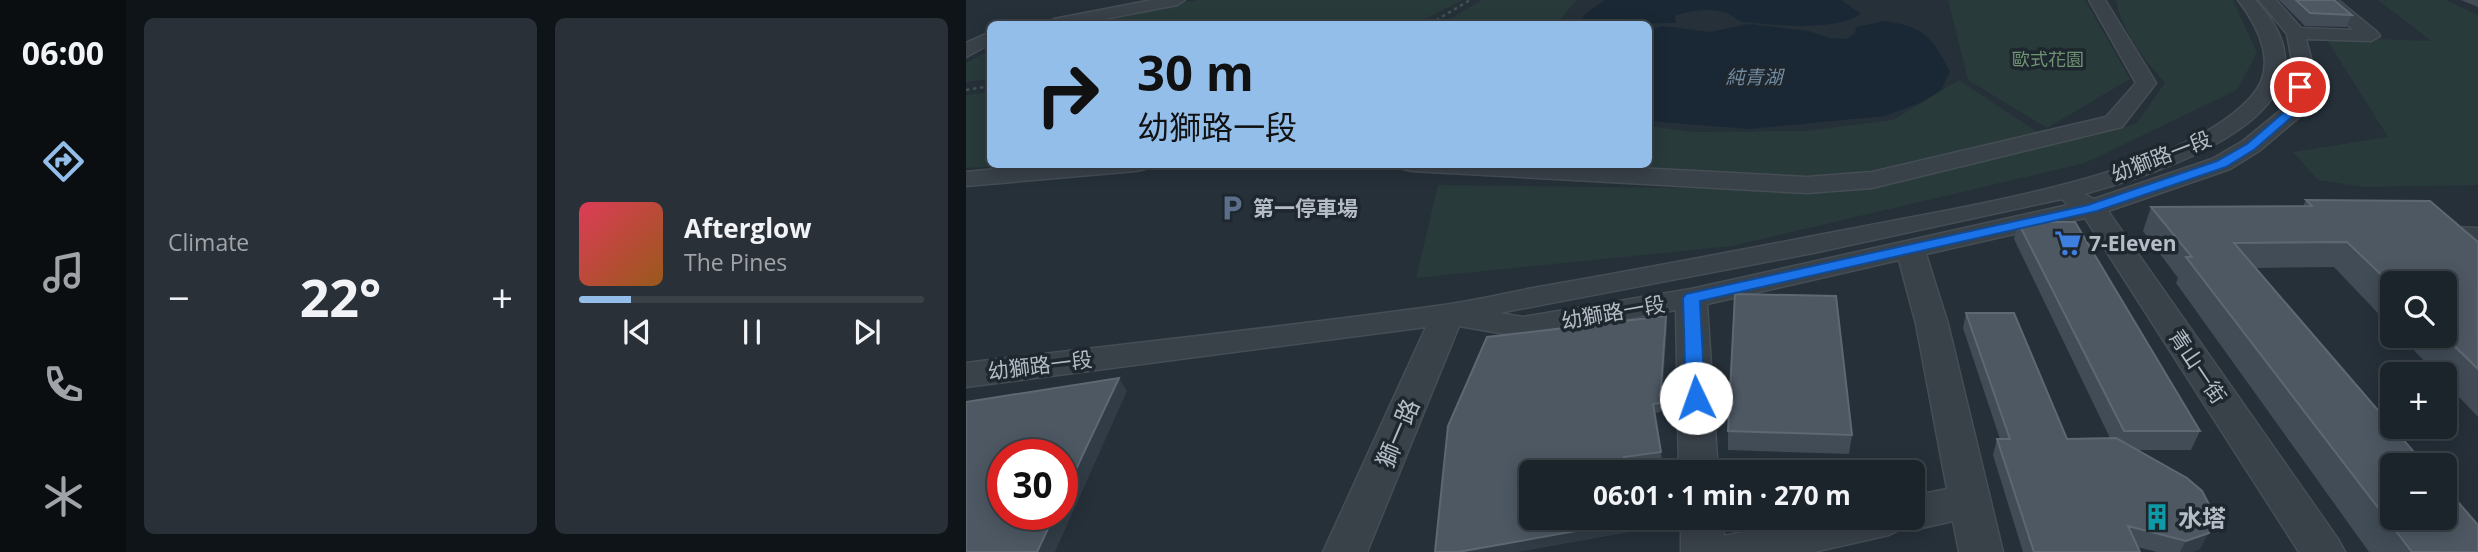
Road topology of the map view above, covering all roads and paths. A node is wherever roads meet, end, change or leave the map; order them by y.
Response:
1 (1177, 0) edge
2 (1471, 0) edge
3 (2096, 0) edge
4 (2246, 0) edge
5 (2267, 0) edge
6 (2328, 0) edge
7 (1069, 21) edge
8 (1435, 21) edge
9 (2296, 33) junction
10 (987, 39) edge
11 (966, 51) edge
12 (987, 86) edge
13 (966, 90) edge
14 (1091, 168) edge
15 (1487, 168) edge
16 (966, 179) edge
17 (2077, 200) junction
18 (2478, 236) edge
19 (1911, 251) junction
20 (2478, 263) edge
21 (1691, 298) junction
22 (1448, 313) junction
23 (966, 375) edge
24 (1698, 460) edge
25 (1971, 500) junction
26 (1925, 510) edge
27 (1702, 530) edge
28 (1833, 530) edge
29 (1345, 552) edge
30 (1703, 552) edge
31 (1731, 552) edge
32 (1981, 552) edge
33 (2323, 552) edge

1 - 7 street
2 - 8 path
3 - 15 street
4 - 17 street, 幼獅路一段
5 - 9 street
6 - 9 street
9 - 17 street, 幼獅路一段
10 - 11 street
12 - 13 path
14 - 16 street
17 - 19 street, 幼獅路一段
17 - 22 street, 幼獅路一段
17 - 33 street, 青山一街
18 - 20 street
19 - 21 street, 幼獅路一段
19 - 25 street
21 - 22 street, 幼獅路一段
21 - 24 street
22 - 23 street, 幼獅路一段
22 - 29 street, 獅一路
25 - 26 street
25 - 32 street
27 - 30 street
28 - 31 street

